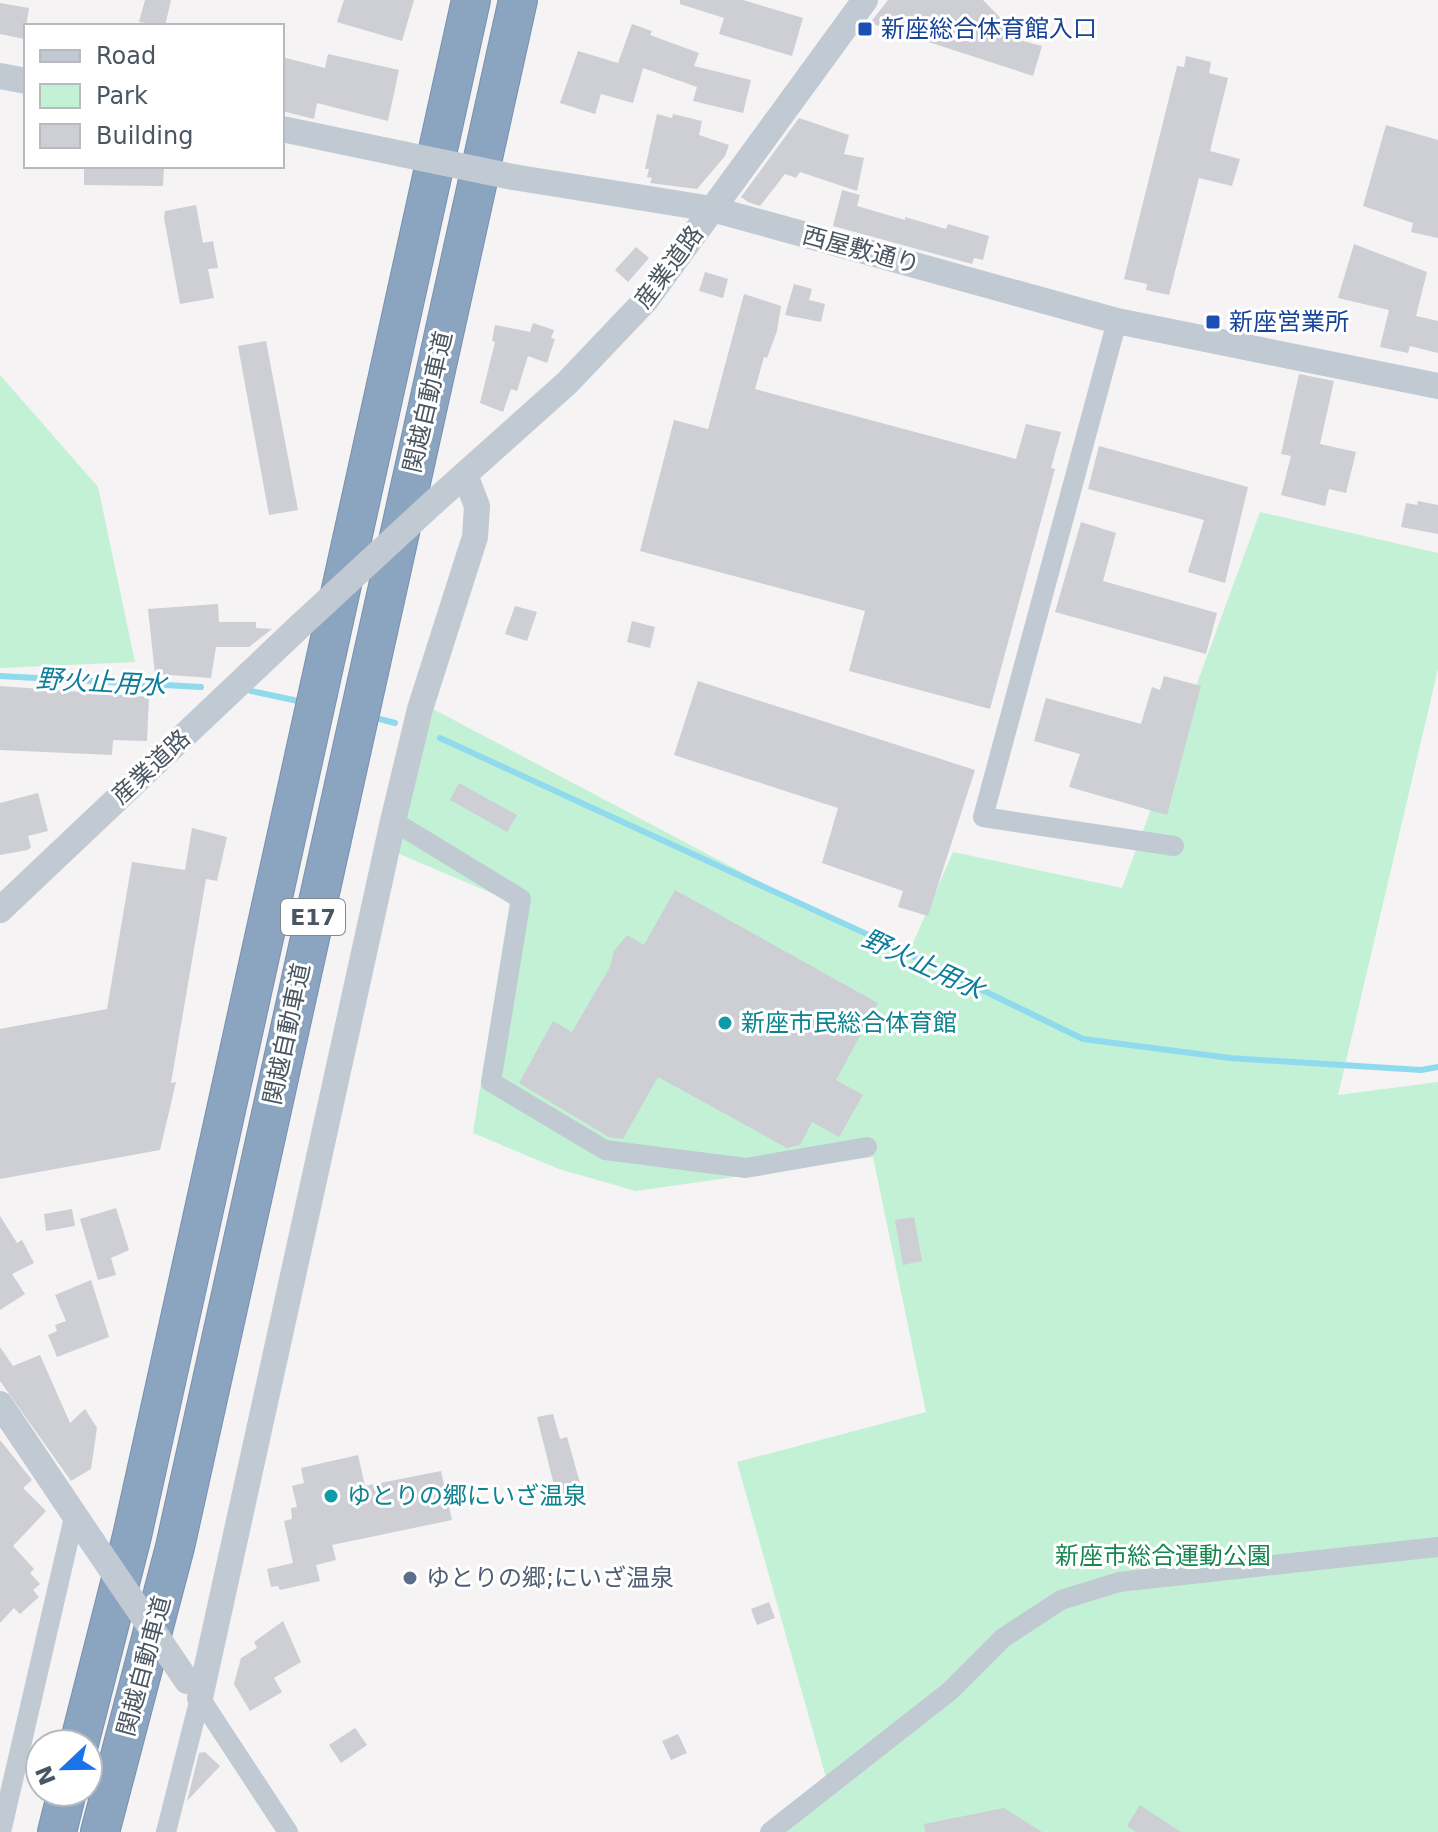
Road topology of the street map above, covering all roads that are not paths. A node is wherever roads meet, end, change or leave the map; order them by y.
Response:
1 (471, 0) edge
2 (518, 0) edge
3 (865, 0) edge
4 (0, 76) edge
5 (24, 81) edge
6 (284, 129) edge
7 (712, 209) junction
8 (1117, 321) junction
9 (1438, 386) edge
10 (465, 475) junction
11 (393, 821) junction
12 (1174, 846) dead end
13 (0, 910) edge
14 (867, 1147) dead end
15 (0, 1404) edge
16 (74, 1517) junction
17 (1438, 1547) edge
18 (194, 1689) junction
19 (83, 1728) edge
20 (63, 1808) edge
21 (1, 1832) edge
22 (57, 1832) edge
23 (100, 1832) edge
24 (166, 1832) edge
25 (288, 1832) edge
26 (770, 1832) edge

1 - 19 highway, 関越自動車道 / E17
2 - 23 highway, 関越自動車道 / E17
3 - 7 street, 産業道路
4 - 5 street
6 - 7 street, 西屋敷通り, bridge
7 - 8 street, 西屋敷通り
7 - 10 street, 産業道路
8 - 9 street, 西屋敷通り
8 - 12 street
10 - 11 street
10 - 13 street, 産業道路, bridge
11 - 14 street
11 - 18 street
15 - 16 street
16 - 18 street, bridge
16 - 21 street
17 - 26 street
18 - 24 street
18 - 25 street
20 - 22 highway

